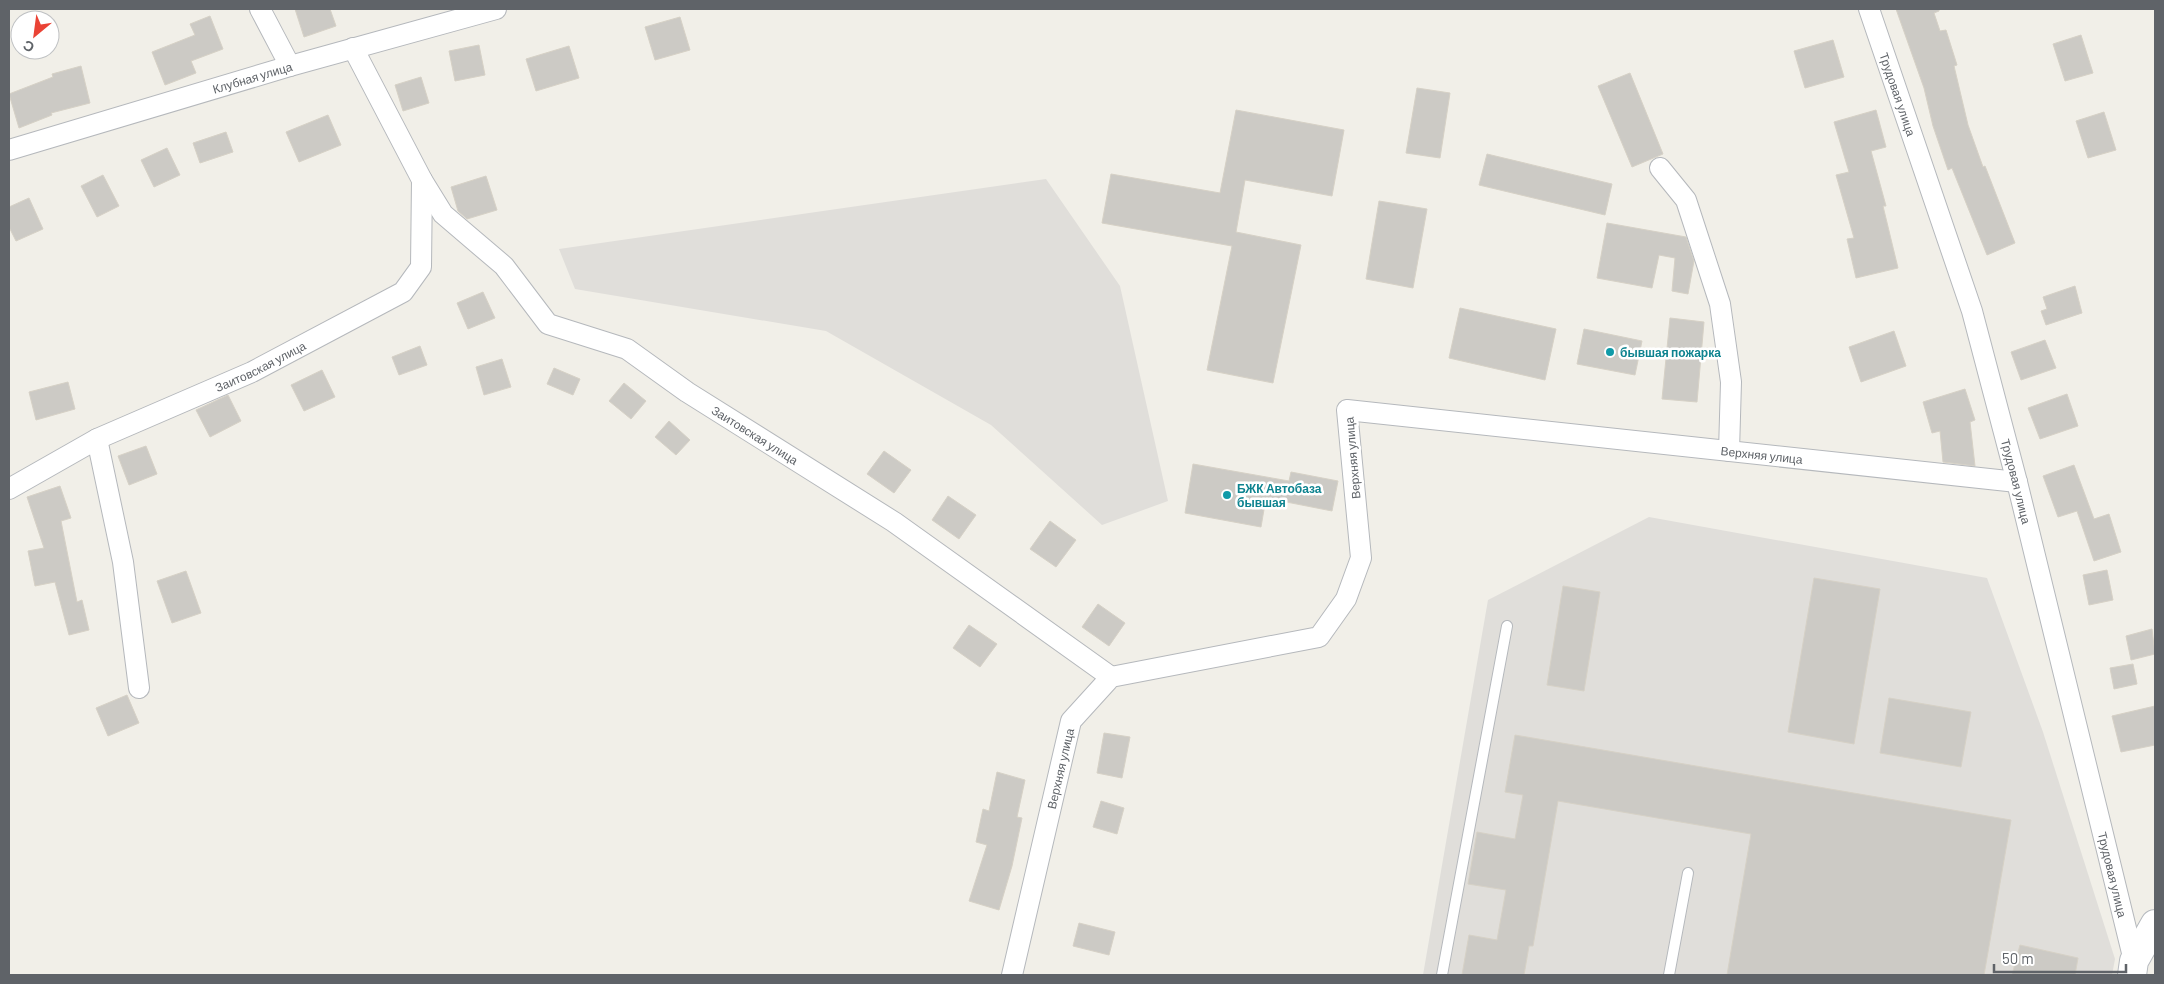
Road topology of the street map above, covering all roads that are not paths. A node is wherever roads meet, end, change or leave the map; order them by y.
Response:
1 (260, 9) edge
2 (496, 9) edge
3 (1869, 9) edge
4 (353, 48) junction
5 (290, 66) junction
6 (9, 150) edge
7 (1660, 168) dead end
8 (422, 180) junction
9 (97, 439) junction
10 (1729, 451) junction
11 (2017, 482) junction
12 (14, 484) edge
13 (1507, 626) dead end
14 (1111, 677) junction
15 (139, 688) dead end
16 (1688, 873) dead end
17 (2155, 924) edge
18 (2133, 968) edge
19 (1012, 975) edge
20 (1442, 975) edge
21 (1669, 975) edge

1 - 5 street
2 - 4 street, Клубная улица
3 - 11 street, Трудовая улица
4 - 5 street, Клубная улица
4 - 8 street, Заитовская улица
5 - 6 street, Клубная улица
7 - 10 street
8 - 9 street, Заитовская улица
8 - 14 street, Заитовская улица
9 - 12 street, Заитовская улица
9 - 15 street
10 - 11 street, Верхняя улица
10 - 14 street, Верхняя улица
11 - 18 street, Трудовая улица
13 - 20 lane
14 - 19 street, Верхняя улица
16 - 21 lane
17 - 18 main road

